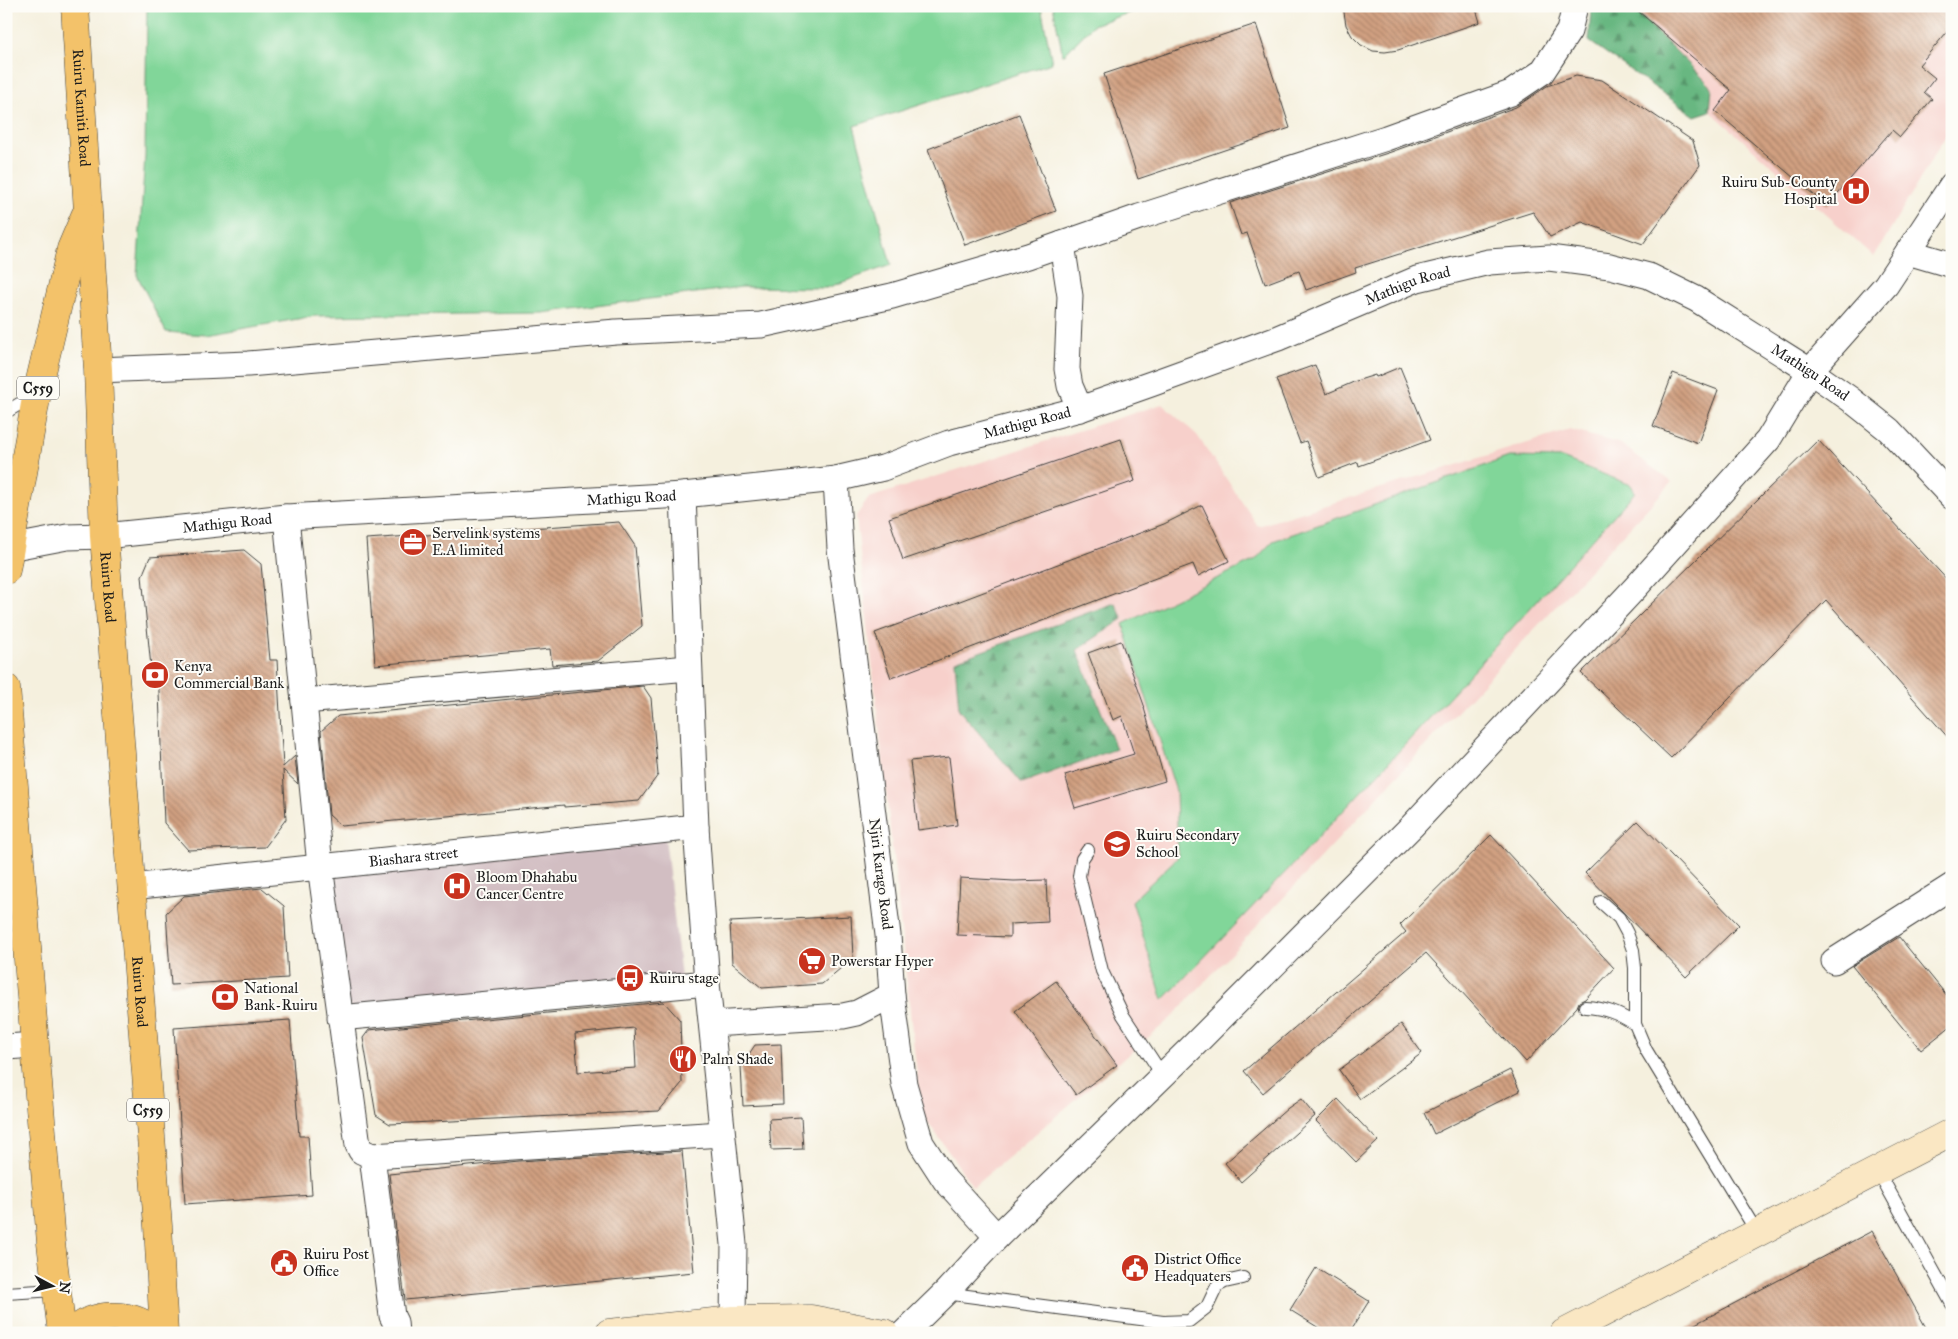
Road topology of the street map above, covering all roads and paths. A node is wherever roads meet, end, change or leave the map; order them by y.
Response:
1 (75, 6) edge
2 (1576, 6) edge
3 (1952, 186) edge
4 (88, 210) junction
5 (1062, 244) junction
6 (1908, 252) junction
7 (1952, 265) edge
8 (98, 370) junction
9 (1810, 371) junction
10 (37, 393) junction
11 (1080, 409) junction
12 (6, 412) edge
13 (836, 479) junction
14 (683, 495) junction
15 (1952, 497) edge
16 (286, 517) junction
17 (104, 536) junction
18 (8, 559) edge
19 (689, 668) junction
20 (6, 688) edge
21 (304, 701) junction
22 (696, 827) junction
23 (1088, 850) dead end
24 (320, 866) junction
25 (1952, 886) edge
26 (131, 887) junction
27 (1601, 902) dead end
28 (1834, 962) dead end
29 (707, 982) junction
30 (892, 995) junction
31 (1585, 1007) dead end
32 (340, 1018) junction
33 (712, 1024) junction
34 (1635, 1024) junction
35 (35, 1045) junction
36 (6, 1047) edge
37 (1163, 1076) junction
38 (1952, 1132) edge
39 (722, 1134) junction
40 (372, 1156) junction
41 (1878, 1171) junction
42 (1758, 1234) junction
43 (997, 1237) junction
44 (1243, 1278) dead end
45 (56, 1290) junction
46 (6, 1293) edge
47 (945, 1293) junction
48 (1952, 1304) edge
49 (733, 1327) edge
50 (62, 1333) edge
51 (72, 1333) edge
52 (157, 1333) edge
53 (164, 1333) edge
54 (396, 1333) edge
55 (609, 1333) edge
56 (884, 1333) edge
57 (904, 1333) edge
58 (1564, 1333) edge

1 - 4 main road, Ruiru Kamiti Road / C559
2 - 5 street
3 - 6 street
4 - 8 main road, Ruiru Road / C559
4 - 10 main road, C559
5 - 8 street
5 - 11 street
6 - 7 street
6 - 9 street
8 - 17 main road, Ruiru Road / C559
9 - 11 street, Mathigu Road
9 - 15 street, Mathigu Road
9 - 37 street
10 - 12 lane
10 - 18 main road, C559
11 - 13 street, Mathigu Road
13 - 14 street, Mathigu Road
13 - 30 street, Njiri Karago Road
14 - 16 street, Mathigu Road
14 - 19 street
16 - 17 street, Mathigu Road
16 - 21 street
17 - 18 street, Mathigu Road
17 - 26 main road, Ruiru Road / C559
19 - 21 street
19 - 22 street
20 - 35 main road
21 - 24 street
22 - 24 street, Biashara street
22 - 29 street
23 - 37 lane
24 - 26 street, Biashara street
24 - 32 street
25 - 28 street
26 - 53 main road, Ruiru Road / C559
27 - 34 lane
29 - 32 street
29 - 33 street
30 - 33 street
30 - 43 street, Njiri Karago Road
31 - 34 lane
32 - 40 street
33 - 39 street
34 - 42 lane
35 - 36 street
35 - 45 main road
37 - 43 street
38 - 41 main road
39 - 40 street
39 - 49 street
40 - 54 street
41 - 42 main road
41 - 48 lane
42 - 58 main road
43 - 47 street
44 - 47 lane
45 - 46 lane
45 - 50 main road
47 - 57 street
49 - 55 main road
49 - 56 main road
51 - 52 main road

